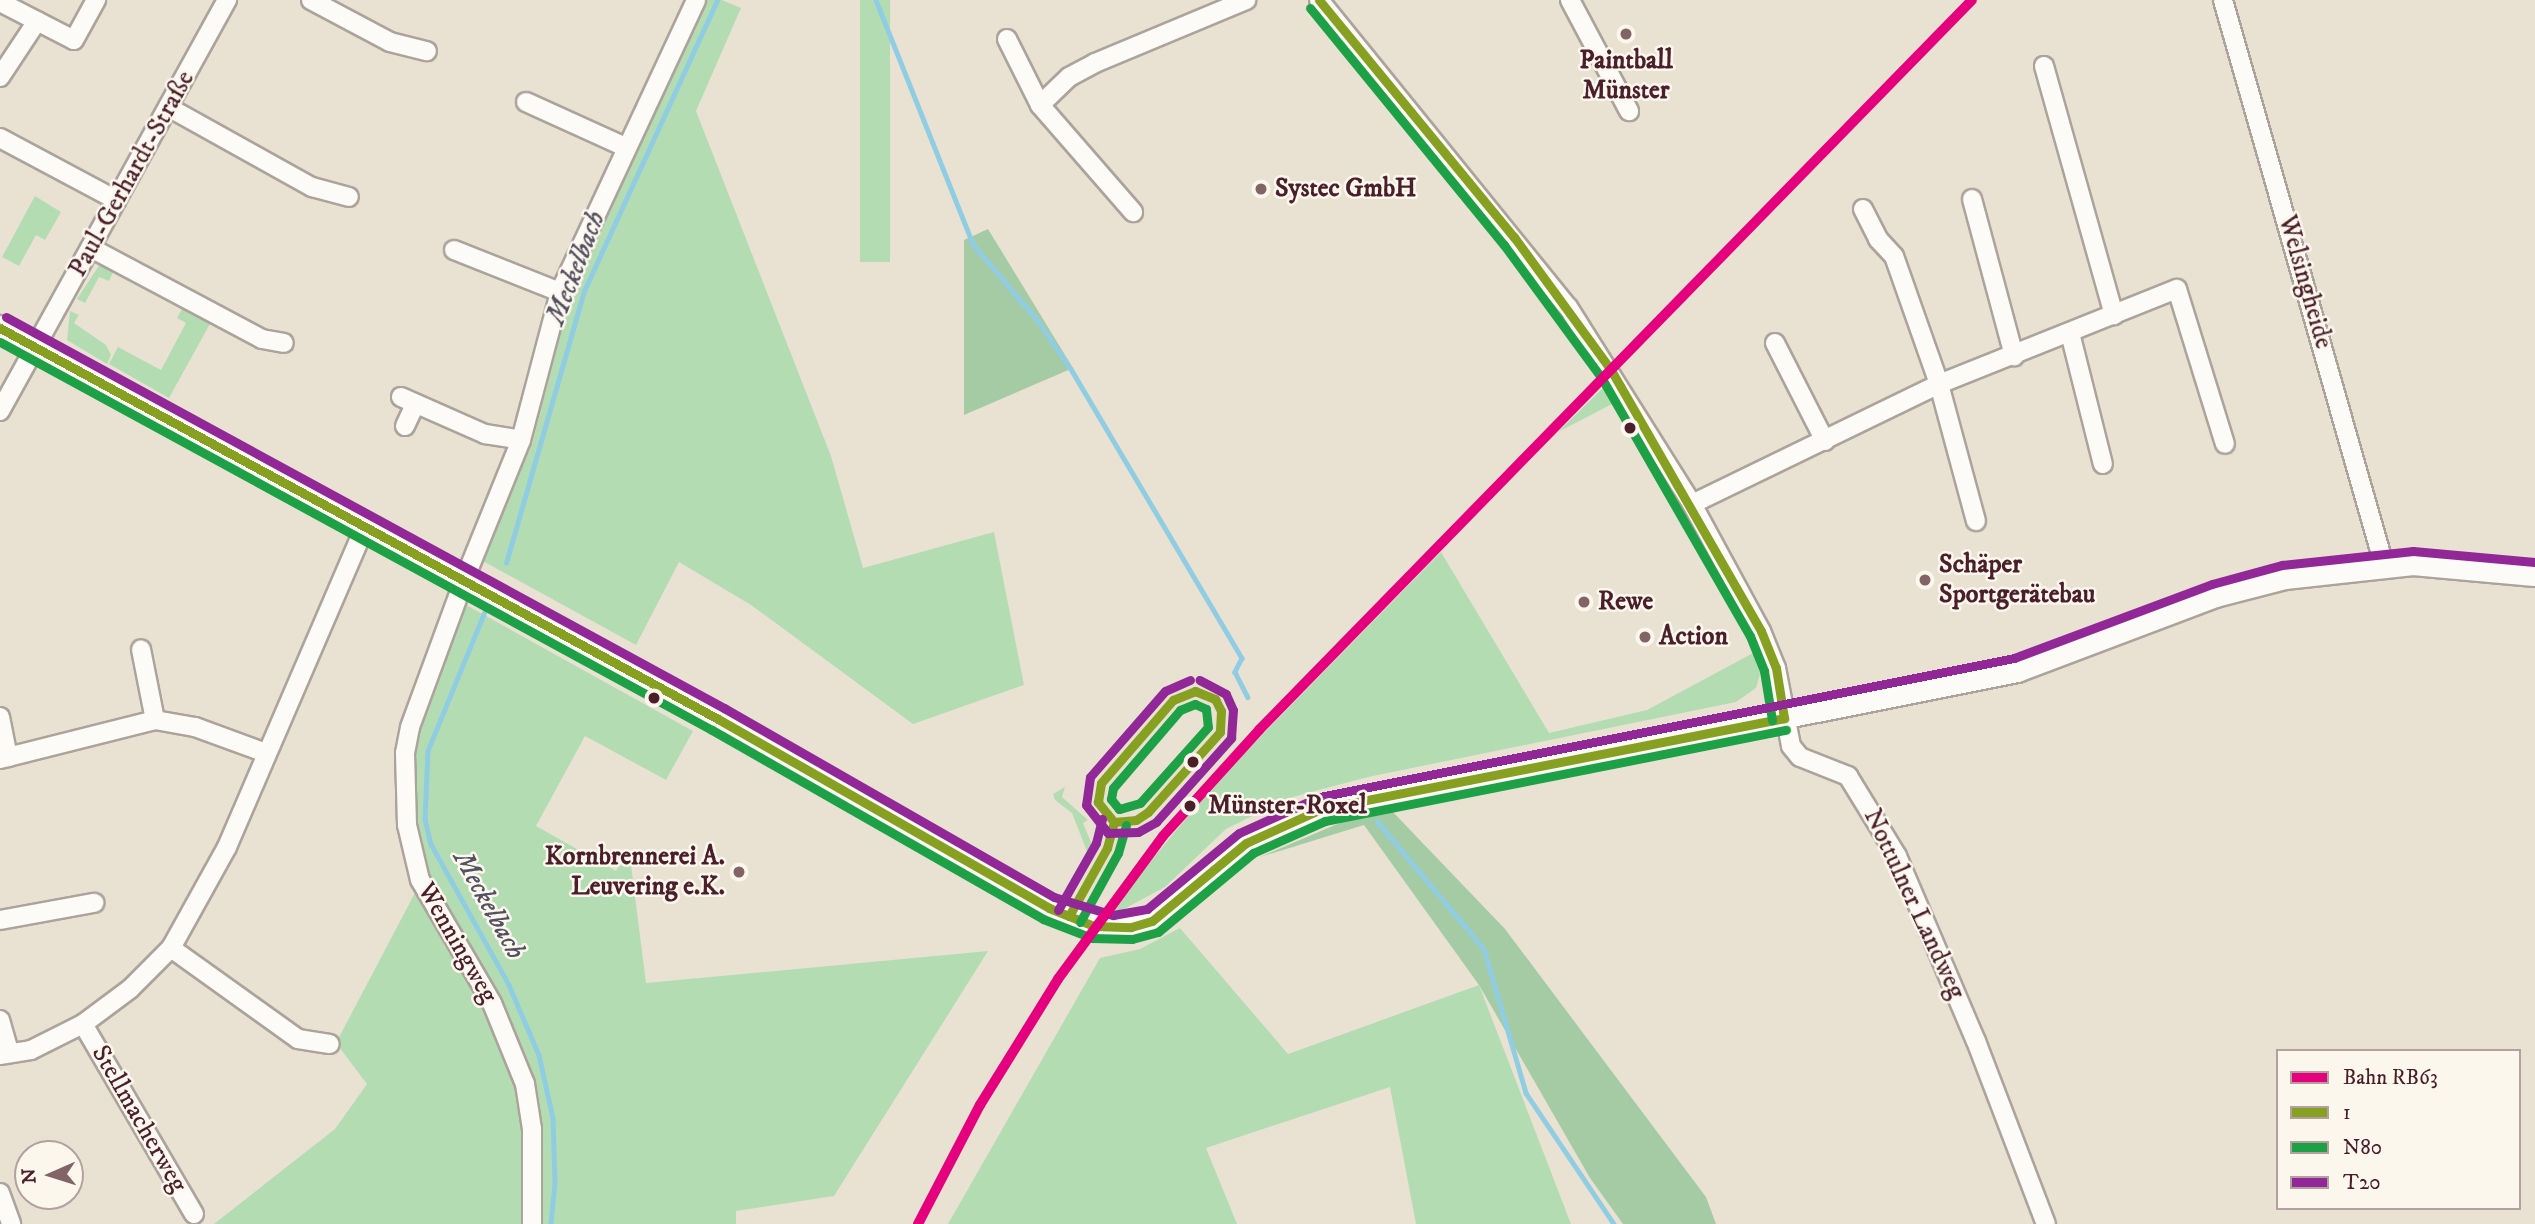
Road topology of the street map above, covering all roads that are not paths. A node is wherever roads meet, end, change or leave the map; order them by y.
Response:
1 (96, 0) edge
2 (227, 0) edge
3 (311, 0) edge
4 (696, 0) edge
5 (1246, 0) edge
6 (1319, 0) edge
7 (1570, 0) edge
8 (2223, 0) edge
9 (0, 2) edge
10 (37, 21) junction
11 (1007, 39) dead end
12 (427, 51) dead end
13 (2044, 66) dead end
14 (0, 77) edge
15 (526, 102) dead end
16 (1040, 105) junction
17 (168, 107) junction
18 (1629, 111) dead end
19 (0, 138) edge
20 (625, 148) junction
21 (349, 197) dead end
22 (1972, 199) dead end
23 (116, 200) junction
24 (1863, 209) dead end
25 (1133, 212) dead end
26 (91, 248) junction
27 (454, 250) dead end
28 (560, 292) junction
29 (2114, 315) junction
30 (0, 328) edge
31 (2070, 333) junction
32 (284, 343) dead end
33 (1775, 343) dead end
34 (37, 348) junction
35 (2014, 356) junction
36 (1939, 384) junction
37 (0, 411) edge
38 (405, 426) dead end
39 (521, 440) junction
40 (1825, 441) junction
41 (2225, 444) dead end
42 (2104, 464) dead end
43 (1692, 504) junction
44 (1976, 521) dead end
45 (365, 527) junction
46 (2384, 565) junction
47 (2535, 573) edge
48 (463, 583) junction
49 (141, 649) dead end
50 (0, 717) edge
51 (1784, 718) junction
52 (155, 720) junction
53 (266, 753) junction
54 (4, 758) edge
55 (94, 903) dead end
56 (0, 919) edge
57 (172, 948) junction
58 (0, 1020) edge
59 (83, 1024) junction
60 (330, 1044) dead end
61 (4, 1054) edge
62 (0, 1193) edge
63 (194, 1214) dead end
64 (11, 1224) edge
65 (532, 1224) edge
66 (2046, 1224) edge

1 - 10 street
2 - 17 street, Paul-Gerhardt-Straße
3 - 12 street
4 - 20 street, Wenningweg
5 - 16 street
6 - 43 street, Nottulner Landweg
7 - 18 street
8 - 46 street, Welsingheide
9 - 10 street
10 - 14 street
11 - 16 street
13 - 29 street
15 - 20 street
16 - 25 street
17 - 21 street
17 - 23 street, Paul-Gerhardt-Straße
19 - 23 street
20 - 28 street, Wenningweg
22 - 35 street
23 - 26 street, Paul-Gerhardt-Straße
24 - 36 street
26 - 32 street
26 - 34 street, Paul-Gerhardt-Straße
27 - 28 street
28 - 39 street, Wenningweg
29 - 31 street
29 - 41 street
30 - 34 main road
31 - 35 street
31 - 42 street
33 - 40 street
34 - 37 street, Paul-Gerhardt-Straße
34 - 45 main road
35 - 36 street
36 - 40 street
36 - 44 street
38 - 39 street
39 - 48 street, Wenningweg
40 - 43 street
43 - 51 street, Nottulner Landweg
45 - 48 main road
45 - 53 street, Stellmacherweg
46 - 47 main road
46 - 51 main road
48 - 51 main road
48 - 65 street, Wenningweg
49 - 52 street
50 - 54 street
51 - 66 street, Nottulner Landweg
52 - 53 street
52 - 54 street
53 - 57 street, Stellmacherweg
55 - 56 street
57 - 59 street, Stellmacherweg
57 - 60 street
58 - 61 street
59 - 61 street, Stellmacherweg
59 - 63 street, Stellmacherweg
62 - 64 street

